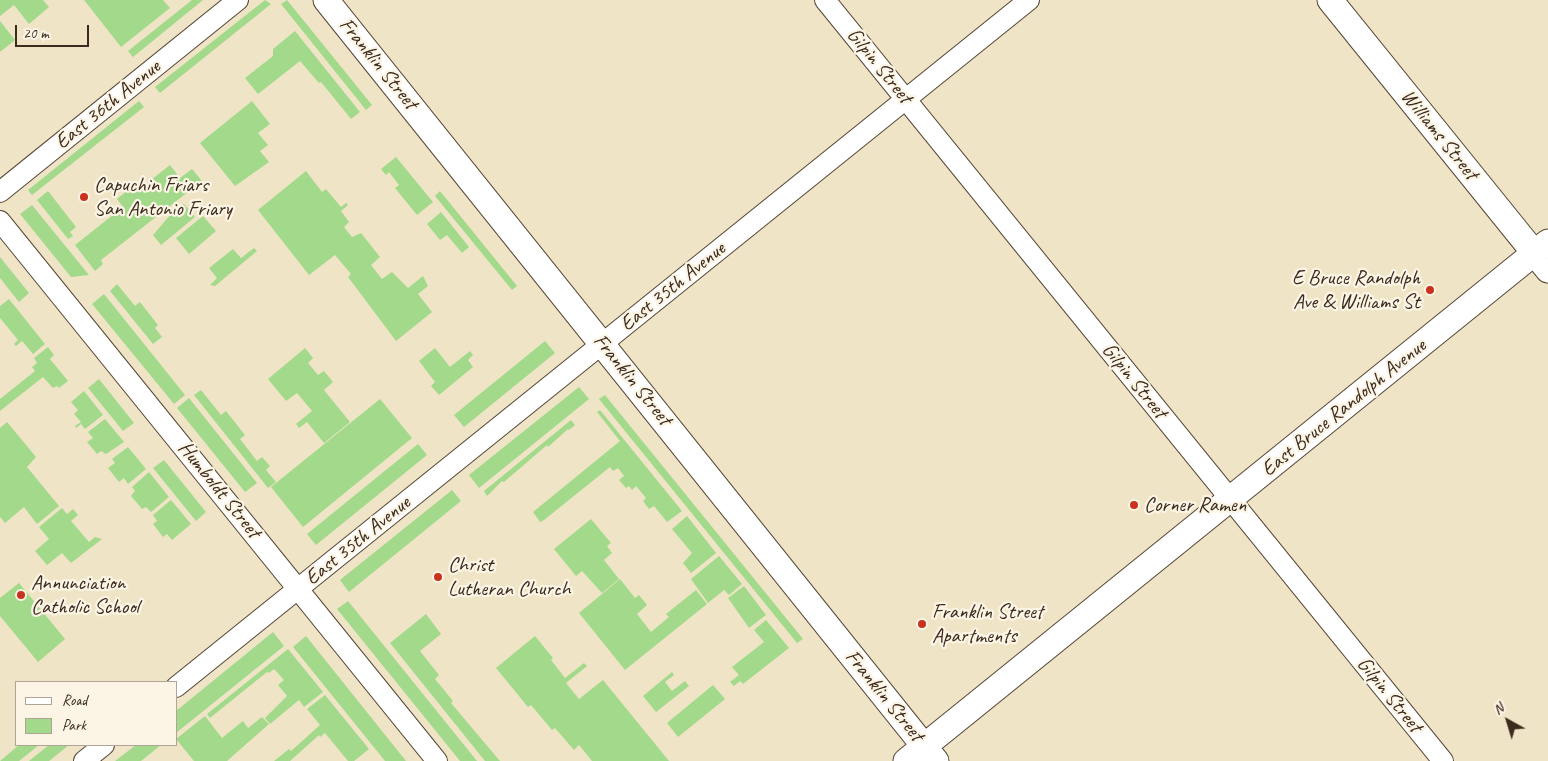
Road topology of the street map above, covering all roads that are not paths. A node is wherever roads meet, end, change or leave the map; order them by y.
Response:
1 (238, 0) edge
2 (326, 0) edge
3 (825, 0) edge
4 (1029, 0) edge
5 (1330, 0) edge
6 (906, 100) junction
7 (0, 192) edge
8 (0, 221) edge
9 (1543, 255) edge
10 (603, 344) junction
11 (1230, 500) junction
12 (298, 589) junction
13 (178, 685) edge
14 (103, 746) edge
15 (922, 756) edge
16 (84, 761) edge
17 (436, 761) edge
18 (1442, 761) edge

1 - 7 street, East 36th Avenue
2 - 10 street, Franklin Street
3 - 6 street, Gilpin Street
4 - 6 street, East 35th Avenue
5 - 9 street, Williams Street
6 - 10 street, East 35th Avenue
6 - 11 street, Gilpin Street
8 - 12 street, Humboldt Street
9 - 11 street, East Bruce Randolph Avenue
10 - 12 street, East 35th Avenue
10 - 15 street, Franklin Street
11 - 15 street, East Bruce Randolph Avenue
11 - 18 street, Gilpin Street
12 - 13 street, East 35th Avenue
12 - 17 street, Humboldt Street
14 - 16 street

